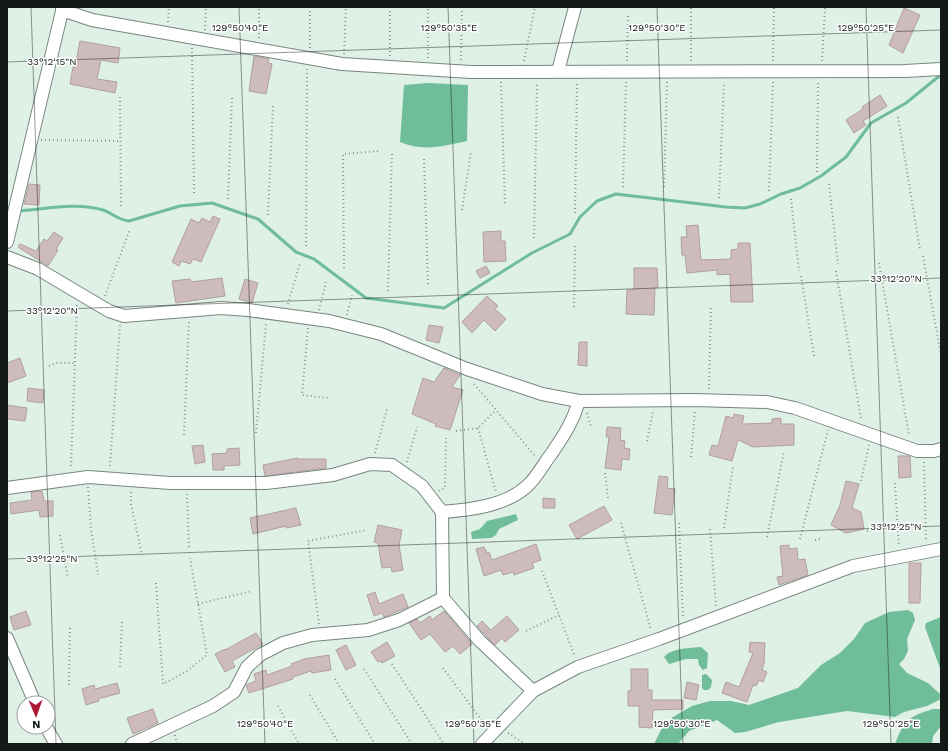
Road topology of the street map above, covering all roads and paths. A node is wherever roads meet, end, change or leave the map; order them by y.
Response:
1 (169, 7) edge
2 (206, 7) edge
3 (259, 7) edge
4 (310, 7) edge
5 (346, 7) edge
6 (390, 7) edge
7 (428, 7) edge
8 (462, 7) edge
9 (535, 7) edge
10 (575, 7) edge
11 (691, 7) edge
12 (774, 7) edge
13 (825, 7) edge
14 (62, 8) edge
15 (628, 13) dead end
16 (168, 23) dead end
17 (205, 31) dead end
18 (259, 40) dead end
19 (192, 43) dead end
20 (310, 51) dead end
21 (344, 56) dead end
22 (428, 59) dead end
23 (390, 60) dead end
24 (461, 62) dead end
25 (627, 64) dead end
26 (691, 64) dead end
27 (773, 64) dead end
28 (822, 64) dead end
29 (523, 65) dead end
30 (307, 66) dead end
31 (941, 69) edge
32 (558, 70) junction
33 (501, 76) dead end
34 (537, 76) dead end
35 (577, 76) dead end
36 (626, 76) dead end
37 (667, 76) dead end
38 (724, 78) dead end
39 (773, 80) dead end
40 (818, 80) dead end
41 (120, 97) dead end
42 (232, 97) dead end
43 (273, 105) dead end
44 (898, 117) dead end
45 (38, 140) dead end
46 (120, 141) junction
47 (378, 151) dead end
48 (392, 152) dead end
49 (471, 152) dead end
50 (424, 159) dead end
51 (817, 172) dead end
52 (829, 184) dead end
53 (623, 187) dead end
54 (664, 187) dead end
55 (769, 191) dead end
56 (194, 195) dead end
57 (719, 198) dead end
58 (228, 199) dead end
59 (791, 200) dead end
60 (505, 205) dead end
61 (121, 208) dead end
62 (462, 210) dead end
63 (575, 213) dead end
64 (268, 214) dead end
65 (130, 229) dead end
66 (534, 238) dead end
67 (7, 242) edge
68 (575, 245) dead end
69 (306, 246) dead end
70 (920, 250) dead end
71 (923, 256) dead end
72 (7, 257) edge
73 (300, 263) dead end
74 (879, 263) dead end
75 (838, 264) dead end
76 (344, 268) dead end
77 (799, 271) dead end
78 (836, 271) dead end
79 (801, 276) dead end
80 (326, 282) dead end
81 (428, 284) dead end
82 (388, 291) dead end
83 (352, 295) dead end
84 (103, 300) dead end
85 (77, 303) dead end
86 (711, 306) dead end
87 (287, 307) dead end
88 (574, 307) dead end
89 (318, 313) dead end
90 (189, 316) dead end
91 (267, 318) dead end
92 (346, 318) dead end
93 (308, 323) dead end
94 (120, 325) dead end
95 (941, 355) edge
96 (814, 356) dead end
97 (75, 363) junction
98 (49, 366) dead end
99 (471, 380) dead end
100 (709, 391) dead end
101 (328, 398) dead end
102 (582, 404) junction
103 (696, 405) dead end
104 (654, 407) dead end
105 (387, 409) dead end
106 (496, 410) junction
107 (861, 419) dead end
108 (417, 427) dead end
109 (591, 427) dead end
110 (478, 428) junction
111 (829, 429) dead end
112 (456, 431) dead end
113 (256, 432) dead end
114 (184, 435) dead end
115 (909, 436) dead end
116 (446, 438) dead end
117 (647, 441) dead end
118 (870, 442) dead end
119 (941, 449) edge
120 (784, 451) dead end
121 (692, 457) dead end
122 (374, 458) dead end
123 (924, 460) dead end
124 (539, 461) dead end
125 (406, 465) dead end
126 (71, 466) dead end
127 (110, 466) dead end
128 (733, 466) dead end
129 (605, 473) dead end
130 (861, 481) dead end
131 (895, 483) dead end
132 (87, 485) dead end
133 (7, 488) edge
134 (131, 489) dead end
135 (187, 490) dead end
136 (435, 494) dead end
137 (496, 495) dead end
138 (608, 499) dead end
139 (442, 512) junction
140 (622, 523) dead end
141 (679, 523) dead end
142 (897, 526) junction
143 (724, 528) dead end
144 (710, 529) dead end
145 (367, 530) dead end
146 (867, 531) dead end
147 (60, 535) dead end
148 (768, 537) dead end
149 (800, 539) dead end
150 (820, 539) dead end
151 (815, 540) dead end
152 (926, 548) dead end
153 (189, 549) dead end
154 (941, 549) edge
155 (900, 554) dead end
156 (142, 555) dead end
157 (190, 558) dead end
158 (542, 571) dead end
159 (98, 575) dead end
160 (68, 578) dead end
161 (156, 583) dead end
162 (252, 591) dead end
163 (443, 598) junction
164 (198, 604) junction
165 (716, 611) dead end
166 (559, 615) junction
167 (122, 620) dead end
168 (683, 623) dead end
169 (70, 625) dead end
170 (320, 628) dead end
171 (526, 631) dead end
172 (652, 634) dead end
173 (7, 638) edge
174 (576, 661) dead end
175 (392, 664) dead end
176 (120, 667) dead end
177 (443, 668) dead end
178 (364, 669) dead end
179 (335, 679) dead end
180 (69, 685) dead end
181 (533, 691) junction
182 (32, 695) edge
183 (310, 695) dead end
184 (278, 706) dead end
185 (488, 729) dead end
186 (502, 730) dead end
187 (51, 735) edge
188 (56, 744) edge
189 (132, 744) edge
190 (300, 744) edge
191 (339, 744) edge
192 (375, 744) edge
193 (412, 744) edge
194 (444, 744) edge
195 (482, 744) edge
196 (524, 744) edge

1 - 16 path
2 - 17 path
3 - 18 path
4 - 20 path
5 - 21 path
6 - 23 path
7 - 22 path
8 - 24 path
9 - 29 path
10 - 32 street
11 - 26 path
12 - 27 path
13 - 28 path
14 - 32 street
14 - 67 street
15 - 25 path
19 - 56 path
30 - 69 path
31 - 32 street
33 - 60 path
34 - 66 path
35 - 63 path
36 - 53 path
37 - 54 path
38 - 57 path
39 - 55 path
40 - 51 path
41 - 46 path
42 - 58 path
43 - 64 path
44 - 70 path
45 - 46 path
46 - 61 path
47 - 76 path
48 - 82 path
49 - 62 path
50 - 81 path
52 - 75 path
59 - 77 path
65 - 84 path
68 - 88 path
71 - 95 path
72 - 102 street
73 - 87 path
74 - 115 path
78 - 107 path
79 - 96 path
80 - 89 path
83 - 92 path
85 - 97 path
86 - 100 path
90 - 114 path
91 - 113 path
93 - 101 path
94 - 127 path
97 - 98 path
97 - 126 path
99 - 106 path
102 - 109 path
102 - 119 street
102 - 139 street
103 - 121 path
104 - 117 path
105 - 122 path
106 - 110 path
106 - 124 path
108 - 125 path
110 - 112 path
110 - 137 path
111 - 149 path
116 - 136 path
118 - 130 path
120 - 148 path
123 - 152 path
128 - 143 path
129 - 138 path
131 - 142 path
132 - 159 path
133 - 139 street
134 - 156 path
135 - 153 path
139 - 163 street
140 - 172 path
141 - 168 path
142 - 146 path
142 - 155 path
144 - 165 path
145 - 170 path
147 - 160 path
150 - 151 path
154 - 181 street
157 - 164 path
158 - 166 path
161 - 164 path
162 - 164 path
163 - 181 street
163 - 189 street
166 - 171 path
166 - 174 path
167 - 176 path
169 - 180 path
173 - 182 street
175 - 194 path
177 - 185 path
178 - 193 path
179 - 192 path
181 - 195 street
183 - 191 path
184 - 190 path
186 - 196 path
187 - 188 street

